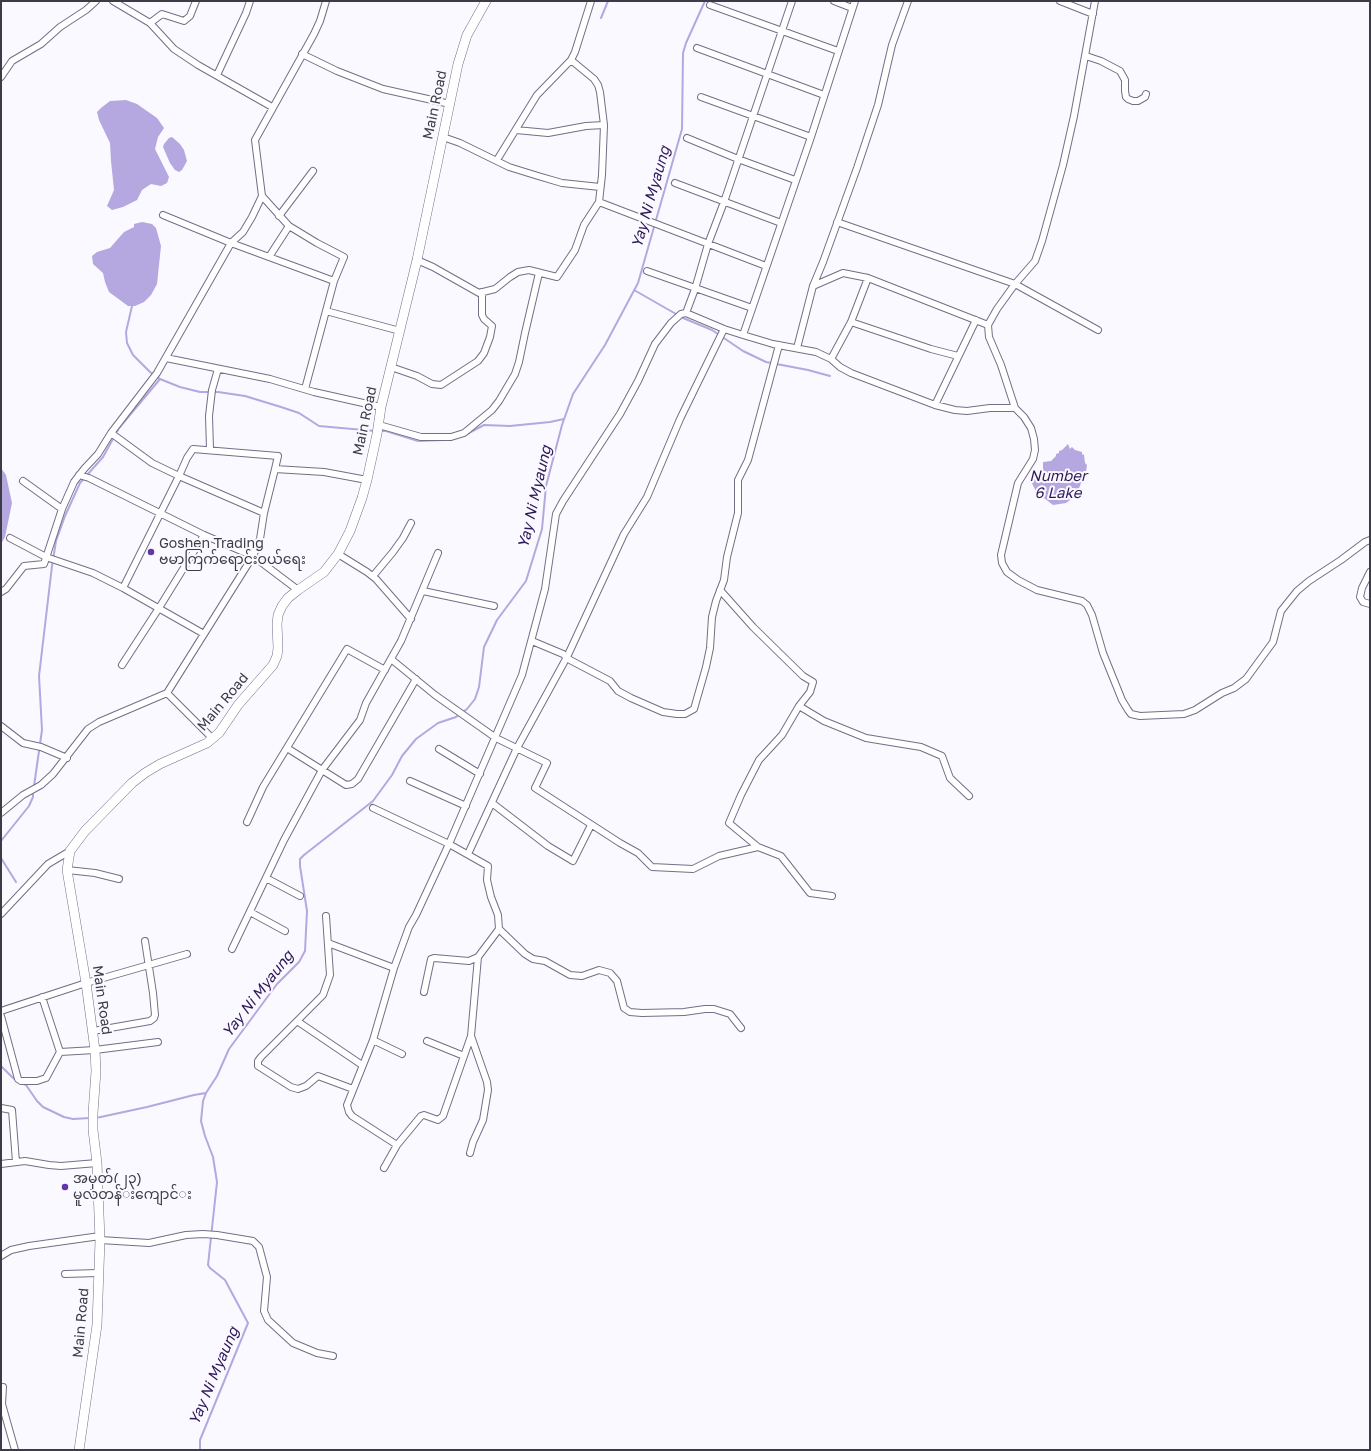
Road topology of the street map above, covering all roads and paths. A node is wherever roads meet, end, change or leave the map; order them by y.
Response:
1 (96, 1) edge
2 (113, 1) edge
3 (126, 1) edge
4 (196, 1) edge
5 (250, 1) edge
6 (326, 1) edge
7 (486, 1) edge
8 (591, 1) edge
9 (792, 1) edge
10 (834, 1) edge
11 (855, 1) edge
12 (908, 1) edge
13 (1060, 1) edge
14 (1095, 1) edge
15 (710, 6) dead end
16 (124, 8) junction
17 (852, 8) junction
18 (1094, 14) junction
19 (150, 23) junction
20 (781, 30) junction
21 (697, 48) dead end
22 (838, 51) junction
23 (302, 54) junction
24 (1086, 56) junction
25 (571, 60) junction
26 (767, 73) junction
27 (217, 76) junction
28 (1, 77) edge
29 (824, 94) junction
30 (1146, 94) dead end
31 (701, 97) dead end
32 (450, 104) junction
33 (272, 107) junction
34 (753, 116) junction
35 (604, 125) junction
36 (516, 130) junction
37 (443, 137) junction
38 (810, 137) junction
39 (687, 138) dead end
40 (738, 159) junction
41 (497, 160) junction
42 (313, 171) dead end
43 (795, 180) junction
44 (675, 183) dead end
45 (600, 187) junction
46 (262, 196) junction
47 (599, 202) junction
48 (724, 202) junction
49 (163, 215) dead end
50 (279, 216) junction
51 (837, 222) junction
52 (781, 223) junction
53 (289, 226) junction
54 (231, 243) junction
55 (708, 244) junction
56 (269, 257) junction
57 (417, 260) junction
58 (766, 266) junction
59 (647, 272) dead end
60 (539, 273) junction
61 (868, 278) junction
62 (334, 281) junction
63 (1015, 284) junction
64 (813, 286) junction
65 (695, 289) junction
66 (482, 292) junction
67 (752, 308) junction
68 (326, 311) junction
69 (686, 313) junction
70 (976, 320) junction
71 (851, 322) junction
72 (988, 325) junction
73 (724, 329) junction
74 (1098, 330) dead end
75 (400, 331) junction
76 (743, 335) junction
77 (779, 345) junction
78 (797, 348) junction
79 (958, 356) junction
80 (166, 358) junction
81 (831, 359) junction
82 (391, 367) junction
83 (218, 369) junction
84 (305, 389) junction
85 (935, 405) junction
86 (381, 407) junction
87 (1015, 408) junction
88 (379, 425) junction
89 (111, 433) junction
90 (210, 449) junction
91 (275, 469) junction
92 (84, 476) junction
93 (179, 476) junction
94 (367, 480) junction
95 (22, 481) dead end
96 (62, 509) junction
97 (264, 513) junction
98 (160, 514) junction
99 (411, 523) dead end
100 (204, 535) junction
101 (10, 538) dead end
102 (1370, 540) edge
103 (438, 553) dead end
104 (338, 554) junction
105 (253, 556) junction
106 (51, 558) junction
107 (1370, 572) edge
108 (373, 576) junction
109 (123, 588) junction
110 (298, 590) junction
111 (720, 590) junction
112 (424, 591) junction
113 (1, 592) edge
114 (1370, 604) edge
115 (494, 606) dead end
116 (159, 608) junction
117 (411, 618) junction
118 (204, 634) junction
119 (532, 640) junction
120 (567, 657) junction
121 (391, 659) junction
122 (122, 665) dead end
123 (385, 670) junction
124 (416, 679) junction
125 (168, 692) junction
126 (799, 706) junction
127 (1, 726) edge
128 (496, 738) junction
129 (213, 739) junction
130 (287, 748) junction
131 (517, 748) junction
132 (439, 750) dead end
133 (67, 758) junction
134 (322, 770) junction
135 (480, 774) junction
136 (410, 781) dead end
137 (969, 796) dead end
138 (492, 803) junction
139 (466, 806) junction
140 (373, 808) dead end
141 (1, 813) edge
142 (246, 822) dead end
143 (591, 825) junction
144 (449, 844) junction
145 (758, 847) junction
146 (70, 852) junction
147 (468, 854) junction
148 (67, 870) junction
149 (266, 878) junction
150 (119, 879) dead end
151 (300, 896) dead end
152 (832, 896) dead end
153 (250, 912) junction
154 (1, 914) edge
155 (326, 916) dead end
156 (499, 929) junction
157 (285, 932) dead end
158 (145, 941) dead end
159 (328, 943) junction
160 (232, 949) dead end
161 (187, 954) dead end
162 (478, 957) junction
163 (149, 964) junction
164 (394, 968) junction
165 (86, 982) junction
166 (424, 992) dead end
167 (42, 997) junction
168 (1, 1011) edge
169 (1, 1016) edge
170 (297, 1021) junction
171 (741, 1028) dead end
172 (93, 1030) junction
173 (471, 1036) junction
174 (372, 1040) junction
175 (428, 1041) dead end
176 (158, 1042) dead end
177 (95, 1050) junction
178 (60, 1052) junction
179 (402, 1054) dead end
180 (464, 1056) junction
181 (362, 1064) junction
182 (353, 1089) junction
183 (1, 1108) edge
184 (397, 1145) junction
185 (470, 1154) dead end
186 (16, 1162) junction
187 (1, 1164) edge
188 (97, 1164) junction
189 (384, 1168) dead end
190 (100, 1238) junction
191 (1, 1256) edge
192 (98, 1273) junction
193 (65, 1274) dead end
194 (333, 1356) dead end
195 (3, 1387) dead end
196 (15, 1450) edge
197 (79, 1450) edge

1 - 28 street
2 - 16 street
3 - 16 street
4 - 19 street
5 - 27 street
6 - 23 street
7 - 32 main road, Main Road
8 - 25 street
9 - 20 street
10 - 17 street
11 - 17 street
12 - 51 street
13 - 18 street
14 - 18 street
15 - 20 street
16 - 19 street
17 - 22 street
18 - 24 street
19 - 27 street
20 - 22 street
20 - 26 street
21 - 26 street
22 - 29 street
23 - 32 street
23 - 33 street
24 - 30 street
24 - 63 street
25 - 35 street
25 - 36 street
26 - 29 street
26 - 34 street
27 - 33 street
29 - 38 street
31 - 34 street
32 - 37 main road, Main Road
33 - 46 street
34 - 38 street
34 - 40 street
35 - 36 street
35 - 45 street
36 - 41 street
37 - 41 street
37 - 57 main road, Main Road
38 - 43 street
39 - 40 street
40 - 43 street
40 - 48 street
41 - 45 street
42 - 50 street
43 - 52 street
44 - 48 street
45 - 47 street
46 - 50 street
46 - 54 street
47 - 55 street
47 - 60 street
48 - 52 street
48 - 55 street
49 - 54 street
50 - 53 street
51 - 63 street
51 - 64 street
52 - 58 street
53 - 56 street
53 - 62 street
54 - 56 street
54 - 80 street
55 - 58 street
55 - 65 street
56 - 62 street
57 - 66 street
57 - 75 main road, Main Road
58 - 67 street
59 - 65 street
60 - 66 street
60 - 88 street
61 - 64 street
61 - 70 street
61 - 71 street
62 - 68 street
63 - 72 street
63 - 74 street
64 - 78 street
65 - 67 street
65 - 69 street
66 - 82 street
67 - 76 street
68 - 75 street
68 - 84 street
69 - 73 street
69 - 119 street
70 - 72 street
70 - 79 street
71 - 79 street
71 - 81 street
72 - 87 street
73 - 76 street
73 - 120 street
75 - 82 main road, Main Road
76 - 77 street
77 - 78 street
77 - 111 street
78 - 81 street
79 - 85 street
80 - 83 street
80 - 89 street
81 - 85 street
82 - 86 main road, Main Road
83 - 84 street
83 - 90 street
84 - 86 street
85 - 87 street
86 - 88 main road, Main Road
87 - 102 street
88 - 94 main road, Main Road
89 - 92 street
89 - 93 street
90 - 91 street
90 - 93 street
91 - 94 street
91 - 97 street
92 - 96 street
92 - 98 street
93 - 97 street
93 - 98 street
94 - 104 main road, Main Road
95 - 96 street
96 - 106 street
97 - 105 street
98 - 100 street
98 - 109 street
99 - 108 street
100 - 105 street
100 - 116 street
101 - 106 street
103 - 112 street
104 - 108 street
104 - 110 main road, Main Road
105 - 110 street
105 - 118 street
106 - 109 street
106 - 113 street
107 - 114 street
108 - 117 street
109 - 116 street
110 - 129 main road, Main Road
111 - 120 street
111 - 126 street
112 - 115 street
112 - 117 street
116 - 118 street
116 - 122 street
117 - 121 street
118 - 125 street
119 - 120 street
119 - 128 street
120 - 131 street
121 - 123 street
121 - 124 street
123 - 130 street
123 - 134 street
124 - 128 street
124 - 134 street
125 - 129 street
125 - 133 street
126 - 137 street
126 - 145 street
127 - 133 street
128 - 131 street
128 - 135 street
129 - 146 main road, Main Road
130 - 134 street
130 - 142 street
131 - 138 street
131 - 143 street
132 - 135 street
133 - 141 street
134 - 149 street
135 - 139 street
136 - 139 street
138 - 143 street
138 - 147 street
139 - 144 street
140 - 144 street
143 - 145 street
144 - 147 street
144 - 164 street
145 - 152 street
146 - 148 main road, Main Road
146 - 154 street
147 - 156 street
148 - 150 street
148 - 165 main road, Main Road
149 - 151 street
149 - 153 street
153 - 157 street
153 - 160 street
155 - 159 street
156 - 162 street
156 - 171 street
158 - 163 street
159 - 164 street
159 - 170 street
161 - 163 street
162 - 166 street
162 - 173 street
163 - 165 street
163 - 172 street
164 - 174 street
165 - 167 street
165 - 172 main road, Main Road
167 - 168 street
167 - 178 street
169 - 178 street
170 - 181 street
170 - 182 street
172 - 177 main road, Main Road
173 - 180 street
173 - 185 street
174 - 179 street
174 - 181 street
175 - 180 street
176 - 177 street
177 - 178 street
177 - 188 main road, Main Road
180 - 184 street
181 - 182 street
182 - 184 street
183 - 186 street
184 - 189 street
186 - 187 street
186 - 188 street
188 - 190 main road, Main Road
190 - 191 street
190 - 192 main road, Main Road
190 - 194 street
192 - 193 street
192 - 197 main road, Main Road
195 - 196 street

